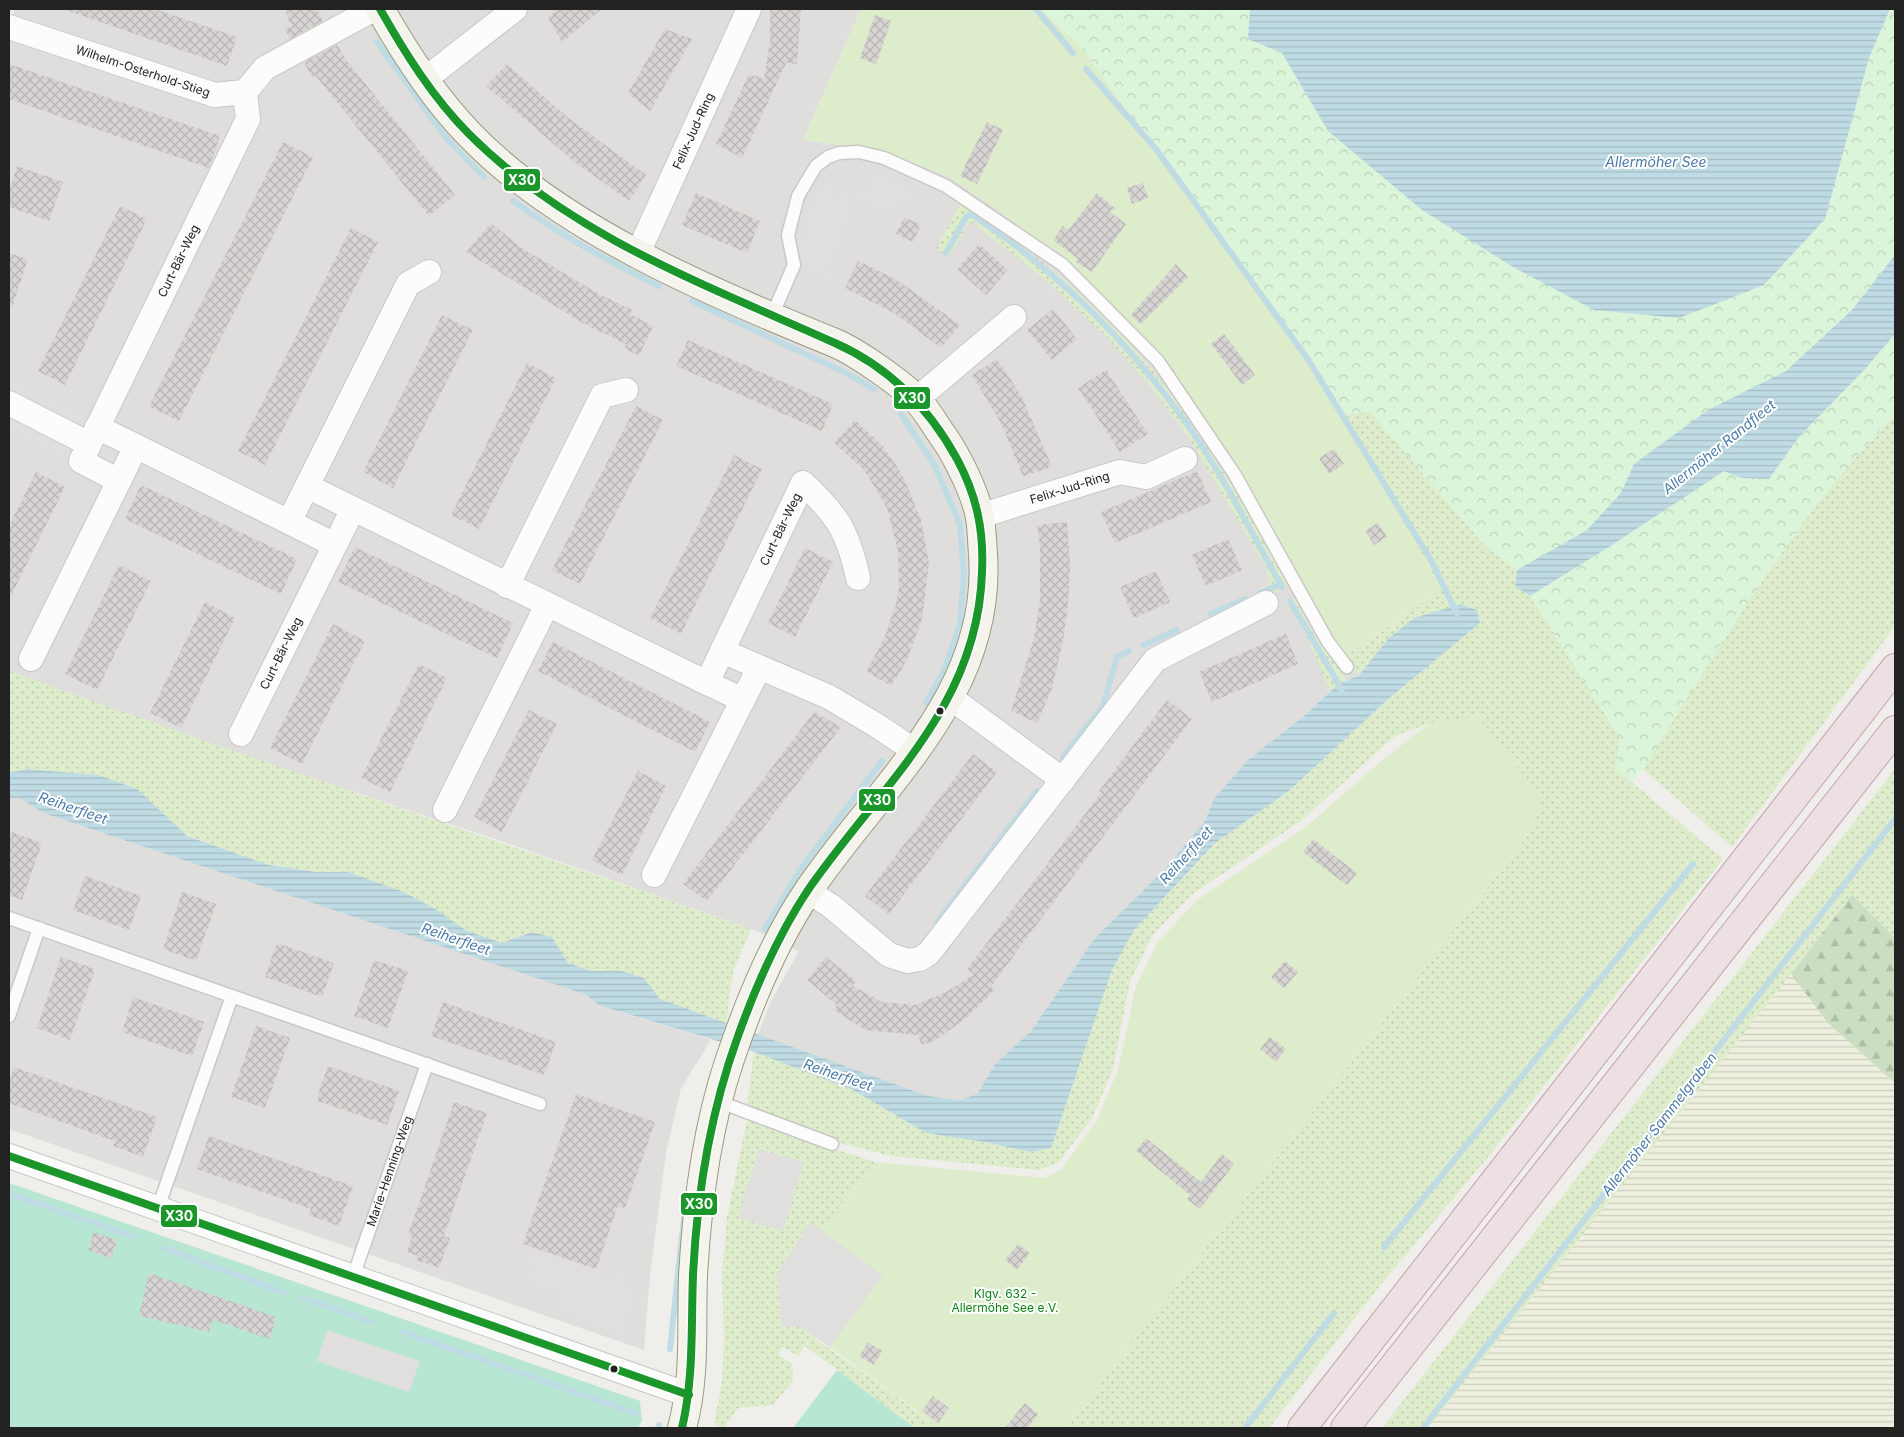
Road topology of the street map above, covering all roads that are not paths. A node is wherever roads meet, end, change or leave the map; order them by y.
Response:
1 (374, 9) edge
2 (380, 9) edge
3 (515, 9) edge
4 (750, 9) edge
5 (9, 27) edge
6 (424, 80) junction
7 (245, 92) junction
8 (638, 253) junction
9 (429, 272) dead end
10 (1014, 317) dead end
11 (772, 318) junction
12 (626, 390) dead end
13 (917, 400) junction
14 (9, 403) edge
15 (93, 435) junction
16 (136, 446) junction
17 (1185, 459) dead end
18 (119, 481) junction
19 (307, 486) junction
20 (353, 509) junction
21 (980, 516) junction
22 (289, 522) junction
23 (335, 545) junction
24 (858, 578) dead end
25 (507, 586) junction
26 (1266, 604) dead end
27 (547, 605) junction
28 (722, 650) junction
29 (31, 659) dead end
30 (1347, 667) dead end
31 (759, 668) junction
32 (1895, 668) edge
33 (707, 683) junction
34 (951, 698) junction
35 (743, 700) junction
36 (1895, 730) edge
37 (240, 734) dead end
38 (915, 751) junction
39 (1063, 780) junction
40 (445, 810) dead end
41 (654, 875) dead end
42 (808, 891) junction
43 (9, 918) edge
44 (39, 928) junction
45 (232, 996) junction
46 (9, 1016) edge
47 (427, 1064) junction
48 (717, 1101) junction
49 (540, 1104) dead end
50 (832, 1144) dead end
51 (9, 1156) edge
52 (158, 1208) junction
53 (353, 1277) junction
54 (689, 1395) junction
55 (686, 1427) edge
56 (1302, 1428) edge
57 (1345, 1428) edge

1 - 7 street
2 - 6 street
3 - 6 street
4 - 8 street, Felix-Jud-Ring
5 - 7 street, Wilhelm-Osterhold-Stieg
6 - 8 street
7 - 15 street, Curt-Bär-Weg
8 - 11 street
9 - 19 street
10 - 13 street
11 - 13 street
11 - 30 lane
12 - 25 street
13 - 21 street
14 - 15 street
15 - 16 street
15 - 18 street, Curt-Bär-Weg
16 - 18 street
16 - 22 street
17 - 21 street, Felix-Jud-Ring
18 - 29 street
19 - 20 street
19 - 22 street
20 - 23 street, Curt-Bär-Weg
20 - 25 street
21 - 34 street
22 - 23 street
23 - 37 street, Curt-Bär-Weg
24 - 28 street, Curt-Bär-Weg
25 - 27 street
26 - 39 street
27 - 33 street
27 - 40 street
28 - 31 street
28 - 33 street, Curt-Bär-Weg
31 - 35 street
31 - 38 street
32 - 56 highway
33 - 35 street
34 - 38 street
34 - 39 street
35 - 41 street
36 - 57 highway
38 - 42 street
39 - 42 street
42 - 48 street
43 - 44 lane
44 - 45 lane
44 - 46 lane
45 - 47 lane
45 - 52 lane
47 - 49 lane
47 - 53 lane, Marie-Henning-Weg
48 - 50 lane
48 - 54 street
51 - 52 street
52 - 53 street
53 - 54 street
54 - 55 street

